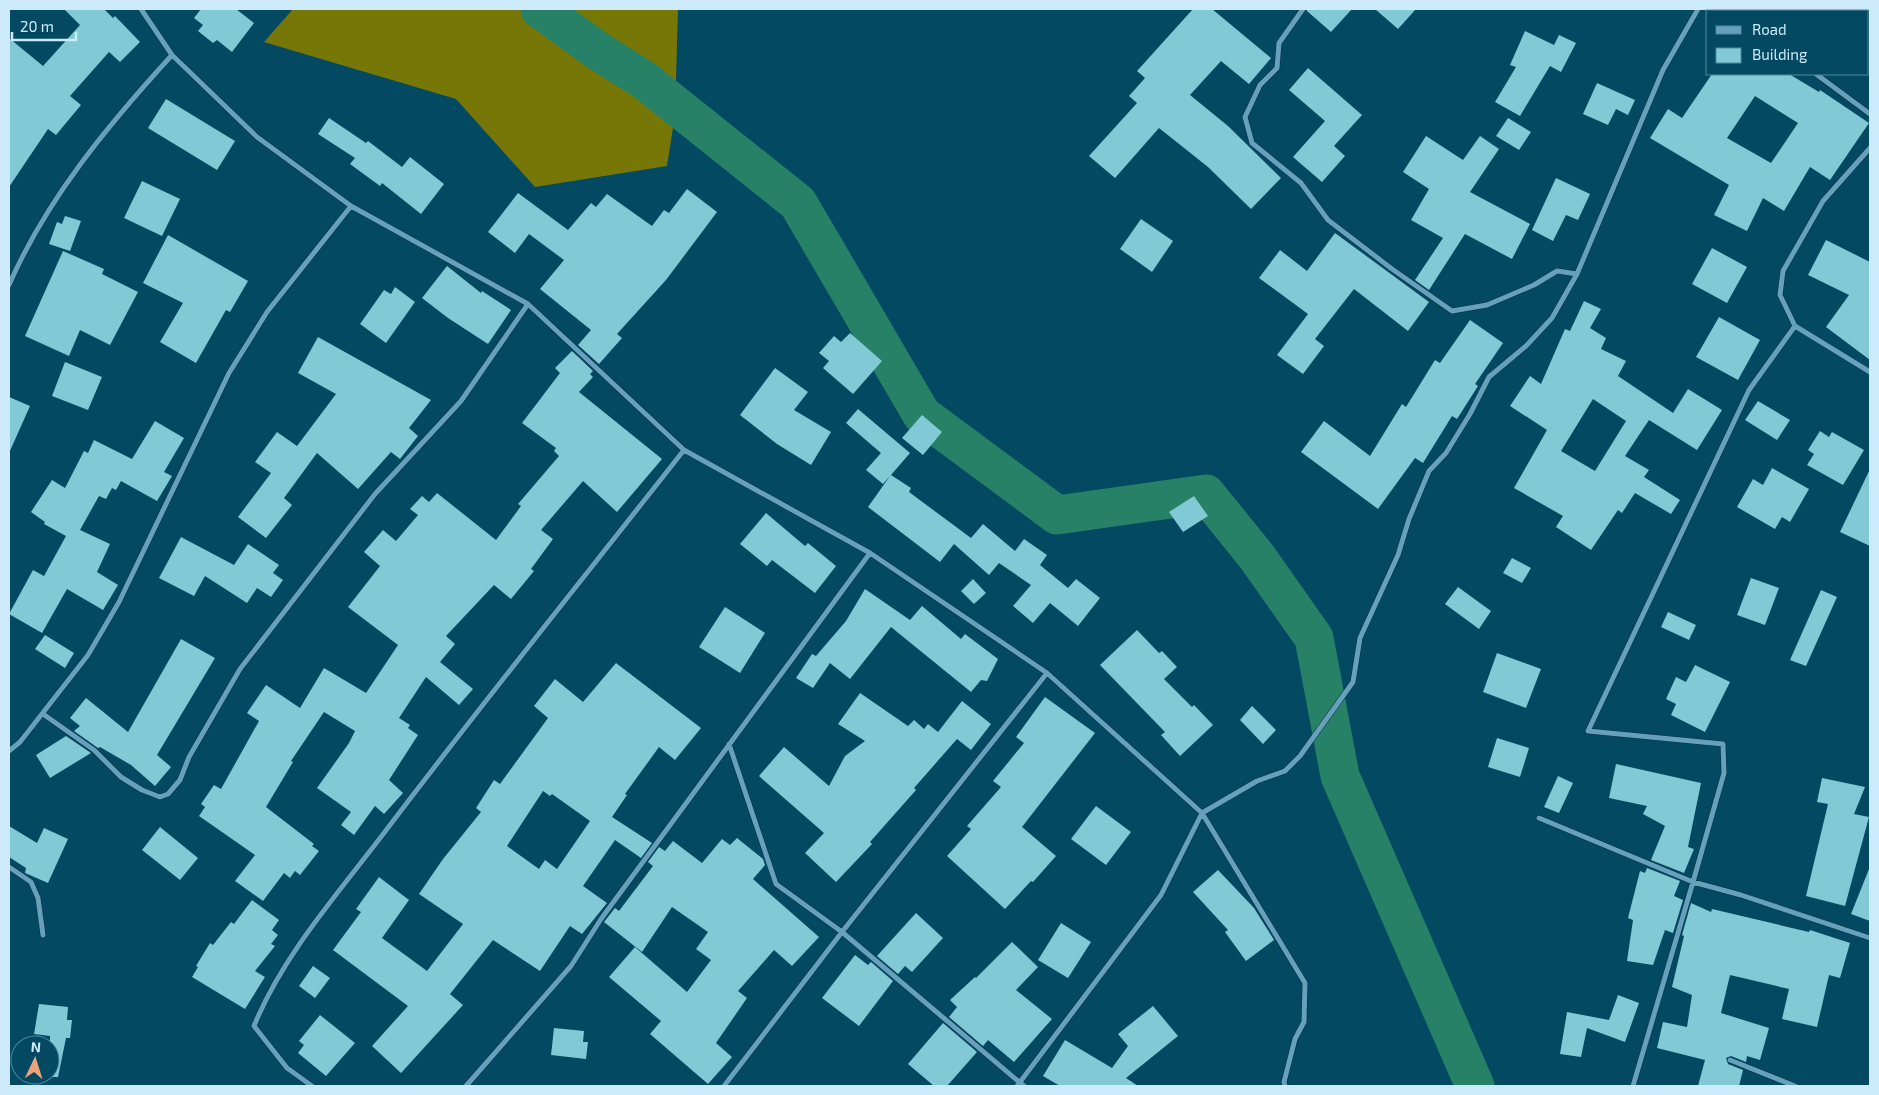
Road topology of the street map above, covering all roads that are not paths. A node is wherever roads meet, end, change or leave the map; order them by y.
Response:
1 (141, 9) edge
2 (1303, 9) edge
3 (1698, 9) edge
4 (172, 55) junction
5 (1817, 75) edge
6 (1870, 114) edge
7 (1870, 148) edge
8 (351, 206) junction
9 (1576, 274) junction
10 (9, 285) edge
11 (528, 304) junction
12 (1795, 326) junction
13 (1870, 372) edge
14 (684, 450) junction
15 (870, 553) junction
16 (1047, 673) junction
17 (43, 714) junction
18 (729, 744) junction
19 (9, 751) edge
20 (1202, 813) junction
21 (1539, 818) dead end
22 (9, 867) edge
23 (1693, 882) junction
24 (842, 932) junction
25 (43, 935) dead end
26 (1870, 938) edge
27 (1730, 1060) dead end
28 (1020, 1085) edge
29 (312, 1086) edge
30 (466, 1086) edge
31 (724, 1086) edge
32 (1286, 1086) edge
33 (1633, 1086) edge
34 (1795, 1086) edge

1 - 4 street
2 - 9 street
3 - 9 street
4 - 8 street
4 - 10 street
5 - 6 street
7 - 12 street
8 - 11 street
8 - 17 street
9 - 20 street
11 - 14 street
11 - 17 street
12 - 13 street
12 - 23 street
14 - 15 street
14 - 29 street
15 - 16 street
15 - 18 street
16 - 20 street
16 - 24 street
17 - 19 street
18 - 24 street
18 - 30 street
20 - 28 street
20 - 32 street
21 - 23 street
22 - 25 street
23 - 26 street
23 - 33 street
24 - 28 street
24 - 31 street
27 - 34 street

